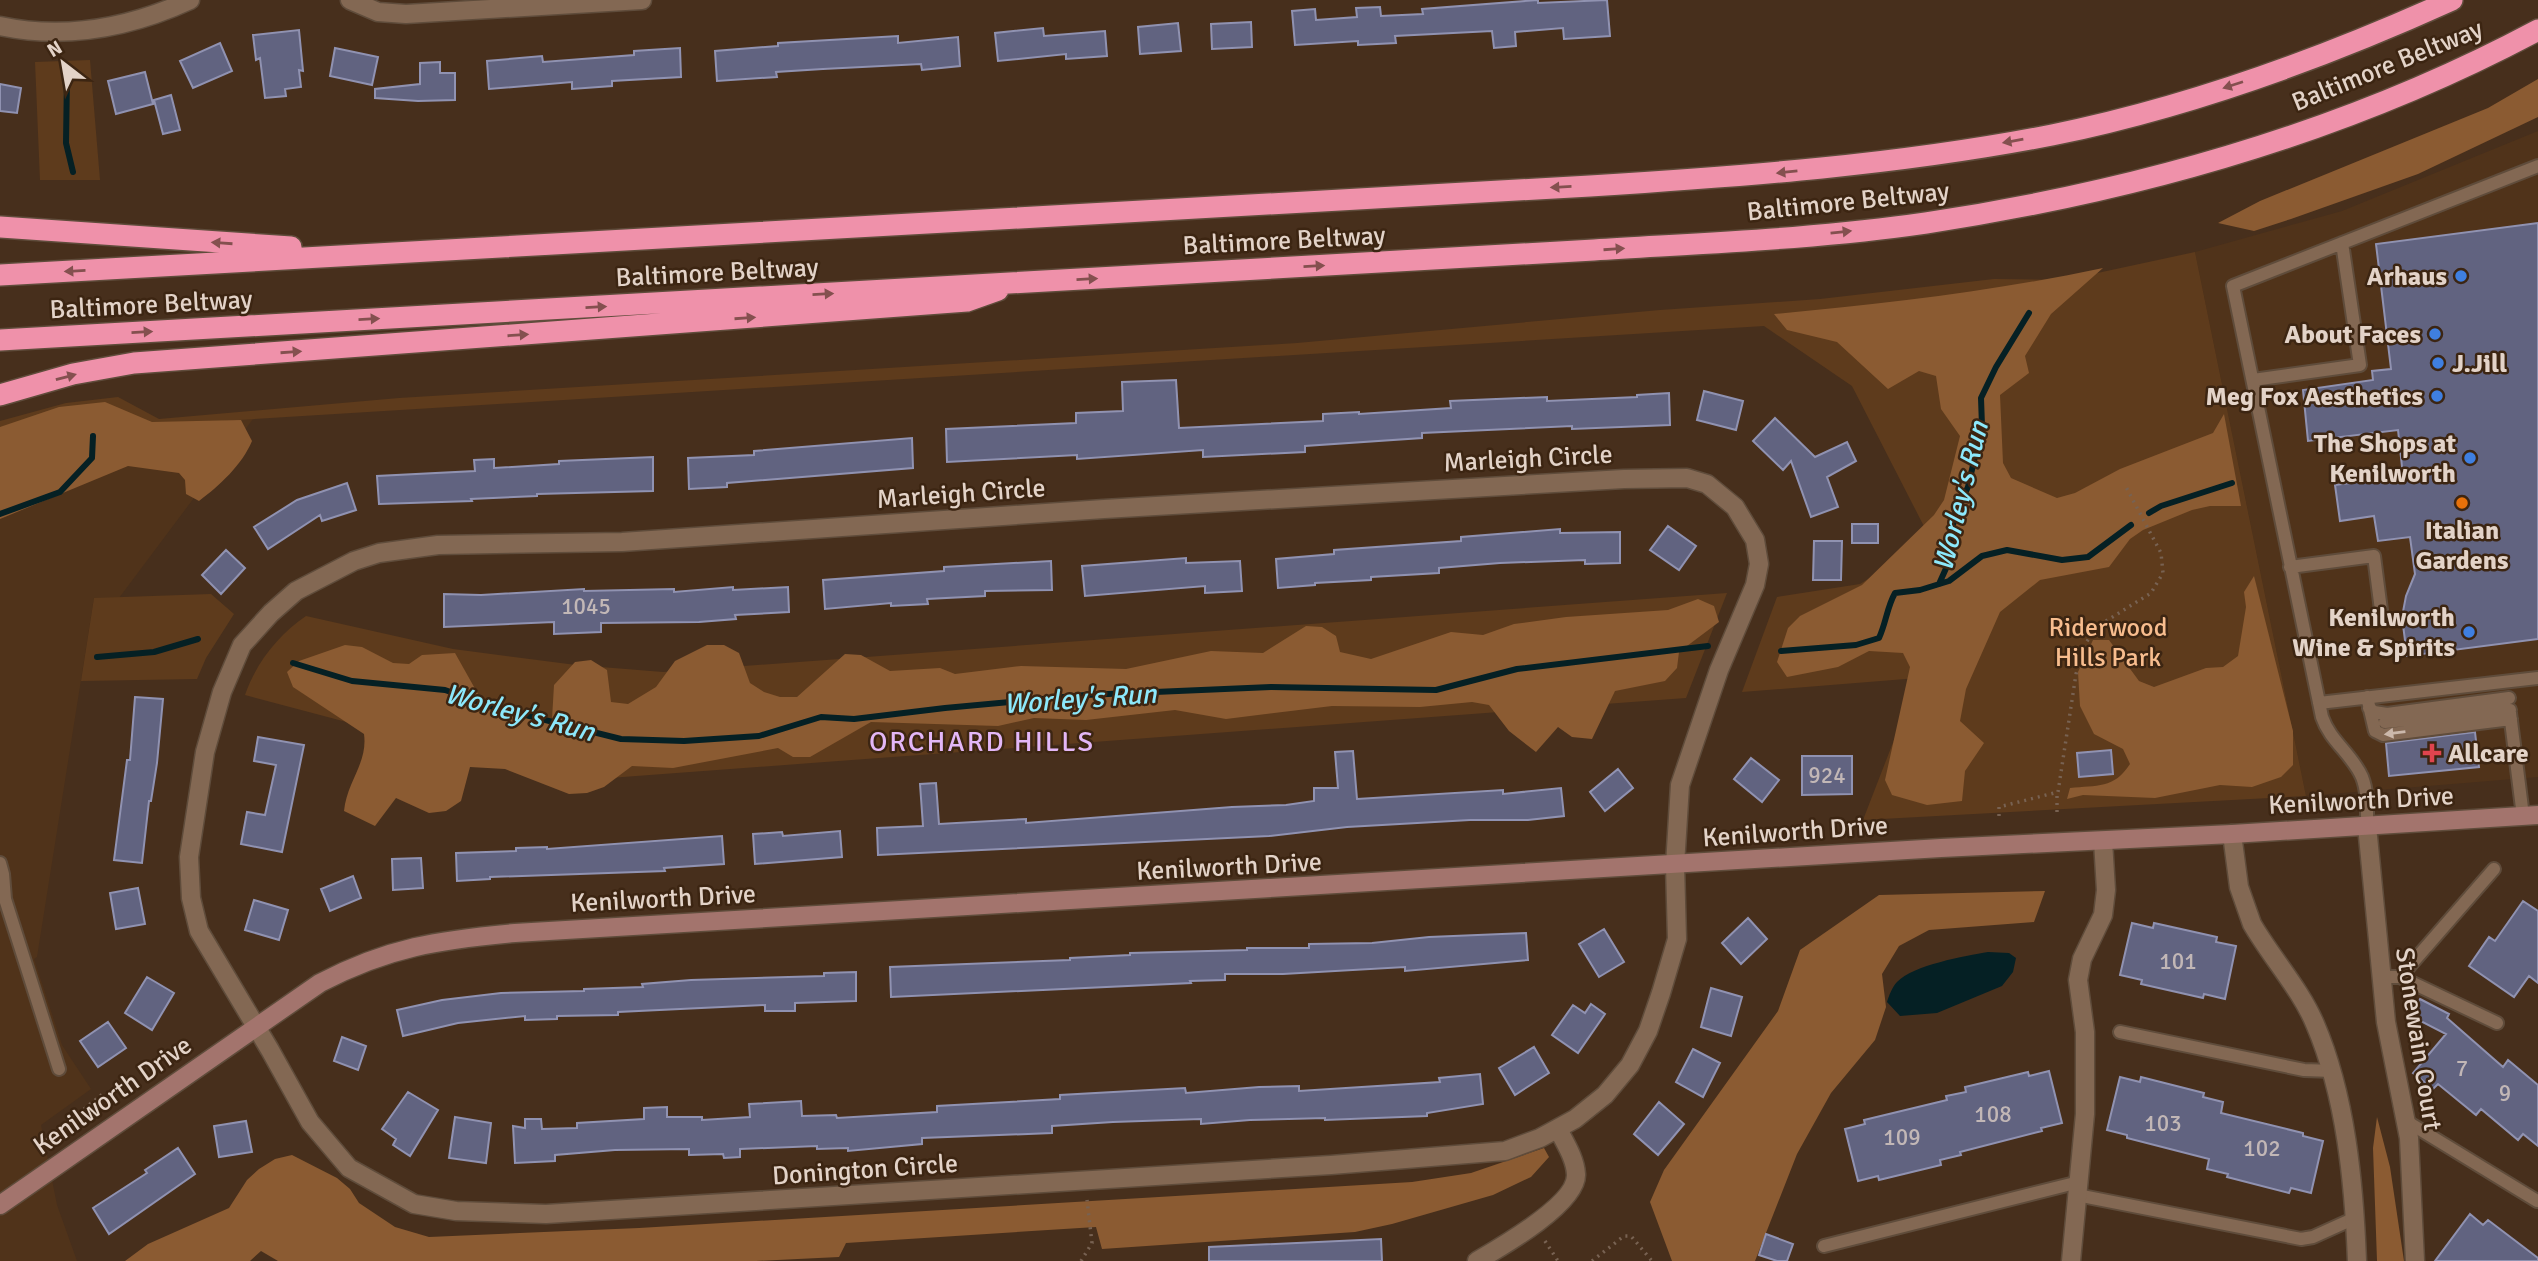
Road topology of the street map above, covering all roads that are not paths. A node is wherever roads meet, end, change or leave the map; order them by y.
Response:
1 (190, 0) edge
2 (350, 0) edge
3 (642, 0) edge
4 (2426, 0) edge
5 (2452, 0) edge
6 (0, 26) edge
7 (2538, 30) edge
8 (2298, 64) junction
9 (2538, 166) edge
10 (0, 227) edge
11 (2342, 243) junction
12 (388, 253) junction
13 (0, 275) edge
14 (1019, 283) junction
15 (0, 340) edge
16 (2253, 380) junction
17 (0, 395) edge
18 (2290, 567) junction
19 (2381, 610) dead end
20 (2538, 678) edge
21 (2507, 681) junction
22 (2319, 703) junction
23 (2369, 707) junction
24 (2510, 709) junction
25 (2530, 816) edge
26 (2367, 826) junction
27 (2232, 834) junction
28 (2103, 841) junction
29 (0, 863) edge
30 (1675, 864) junction
31 (2494, 869) dead end
32 (2382, 977) junction
33 (2400, 978) junction
34 (2497, 1023) dead end
35 (256, 1027) junction
36 (2120, 1032) dead end
37 (59, 1069) dead end
38 (2333, 1071) junction
39 (2406, 1121) junction
40 (1558, 1129) junction
41 (2078, 1188) junction
42 (2537, 1201) edge
43 (0, 1206) edge
44 (2355, 1218) junction
45 (1824, 1246) dead end
46 (1478, 1261) edge
47 (2071, 1261) edge
48 (2357, 1261) edge
49 (2415, 1261) edge

1 - 6 street
2 - 3 street
4 - 8 highway
5 - 8 highway, Baltimore Beltway
14 -> 7 highway, Baltimore Beltway
8 -> 12 highway, Baltimore Beltway
9 - 11 lane
12 -> 10 highway
11 - 16 lane
11 - 16 lane
12 -> 13 highway, Baltimore Beltway
15 -> 14 highway, Baltimore Beltway
17 -> 14 highway
16 - 18 lane
18 - 19 lane
18 - 22 lane
20 - 21 lane
21 - 23 lane
21 - 24 lane
22 - 23 lane
22 - 26 lane
23 - 24 lane
24 -> 23 lane
24 - 25 lane
25 - 26 street, Kenilworth Drive
26 - 27 street, Kenilworth Drive
26 - 32 street, Stonewain Court
27 - 28 street, Kenilworth Drive
27 - 38 street
28 - 30 street, Kenilworth Drive
28 - 41 street
29 - 37 lane
30 - 35 street, Kenilworth Drive
30 - 35 street, Marleigh Circle
30 - 40 street, Donington Circle
31 - 33 lane
32 - 33 lane
32 - 39 street, Stonewain Court
33 - 34 lane
35 - 40 street, Donington Circle
35 - 43 street, Kenilworth Drive
36 - 38 lane
38 - 44 street
39 - 42 lane
39 - 49 street, Stonewain Court
40 - 46 street
41 - 44 lane
41 - 45 lane
41 - 47 street
44 - 48 street

